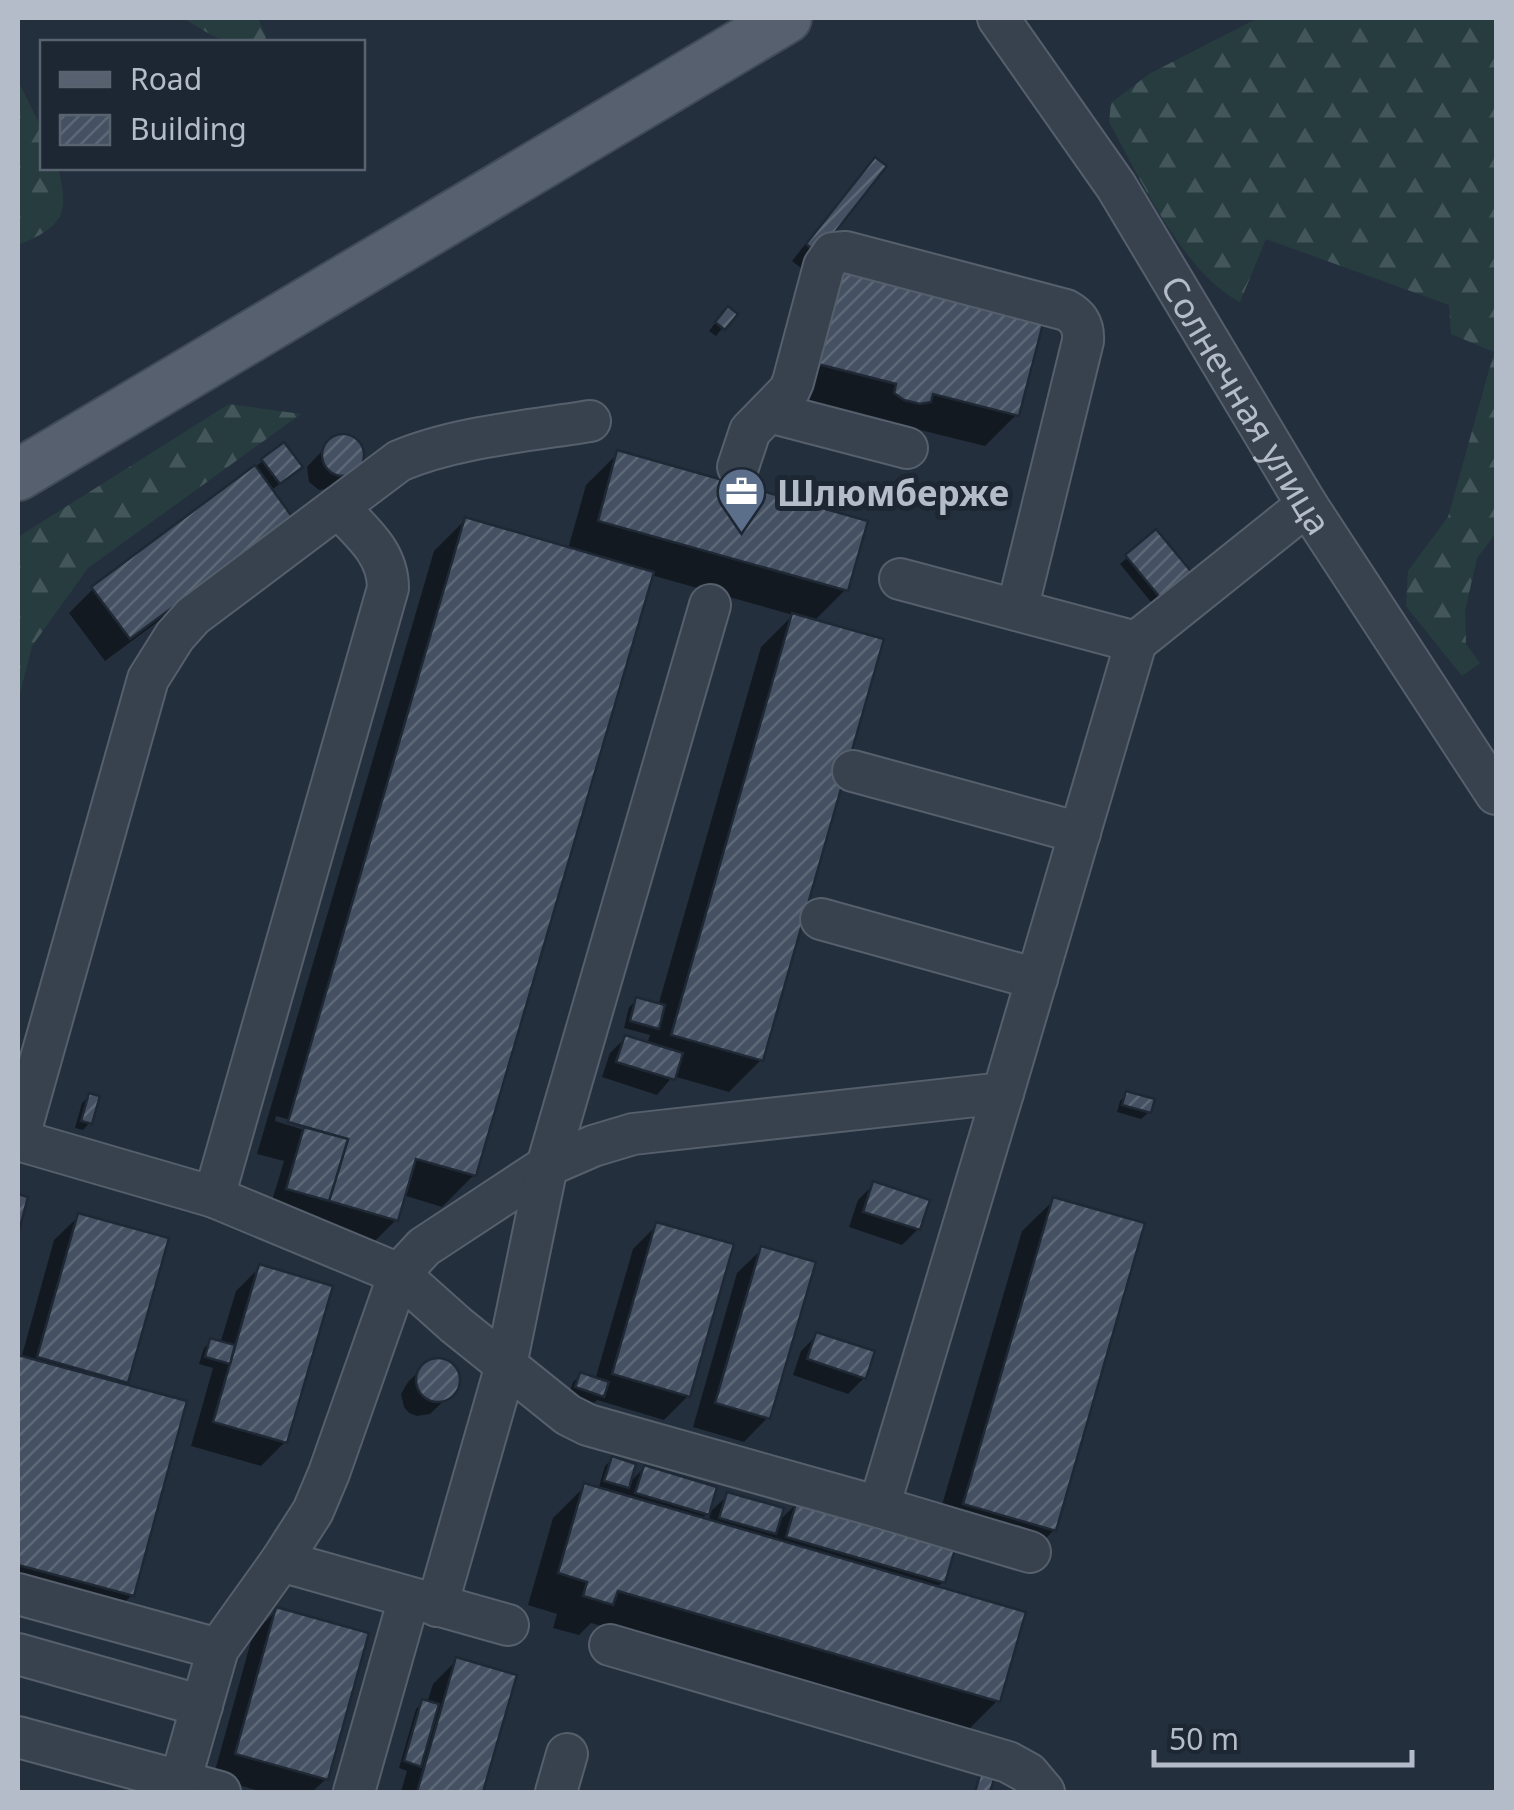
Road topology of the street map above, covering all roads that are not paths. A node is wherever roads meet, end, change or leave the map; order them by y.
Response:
1 (786, 18) edge
2 (998, 18) edge
3 (769, 412) junction
4 (590, 420) dead end
5 (908, 448) dead end
6 (738, 466) dead end
7 (18, 476) edge
8 (1307, 504) junction
9 (338, 507) junction
10 (900, 579) dead end
11 (710, 605) dead end
12 (1017, 610) junction
13 (1136, 642) junction
14 (853, 771) dead end
15 (1496, 794) edge
16 (1080, 833) junction
17 (821, 919) dead end
18 (1037, 980) junction
19 (1003, 1093) junction
20 (18, 1140) edge
21 (546, 1166) junction
22 (214, 1197) junction
23 (399, 1274) junction
24 (506, 1365) junction
25 (879, 1507) junction
26 (1030, 1552) dead end
27 (281, 1561) junction
28 (18, 1594) edge
29 (423, 1602) junction
30 (508, 1625) dead end
31 (610, 1645) dead end
32 (218, 1649) junction
33 (18, 1654) edge
34 (202, 1706) junction
35 (18, 1737) edge
36 (178, 1787) edge
37 (220, 1792) edge
38 (354, 1792) edge
39 (1044, 1792) edge

1 - 7 main road
2 - 8 street, Солнечная улица
3 - 5 street
3 - 6 street
3 - 12 street
4 - 9 street
8 - 13 street
8 - 15 street, Солнечная улица
9 - 20 street
9 - 22 street
10 - 12 street
11 - 21 street
12 - 13 street
13 - 16 street
14 - 16 street
16 - 18 street
17 - 18 street
18 - 19 street
19 - 21 street
19 - 25 street
20 - 22 street
21 - 23 street
21 - 24 street
22 - 23 street
23 - 24 street
23 - 27 street
24 - 25 street
24 - 29 street
25 - 26 street
27 - 29 street
27 - 32 street
28 - 32 street
29 - 30 street
29 - 38 street
31 - 39 street
32 - 34 street
33 - 34 street
34 - 36 street
35 - 36 street
36 - 37 street

